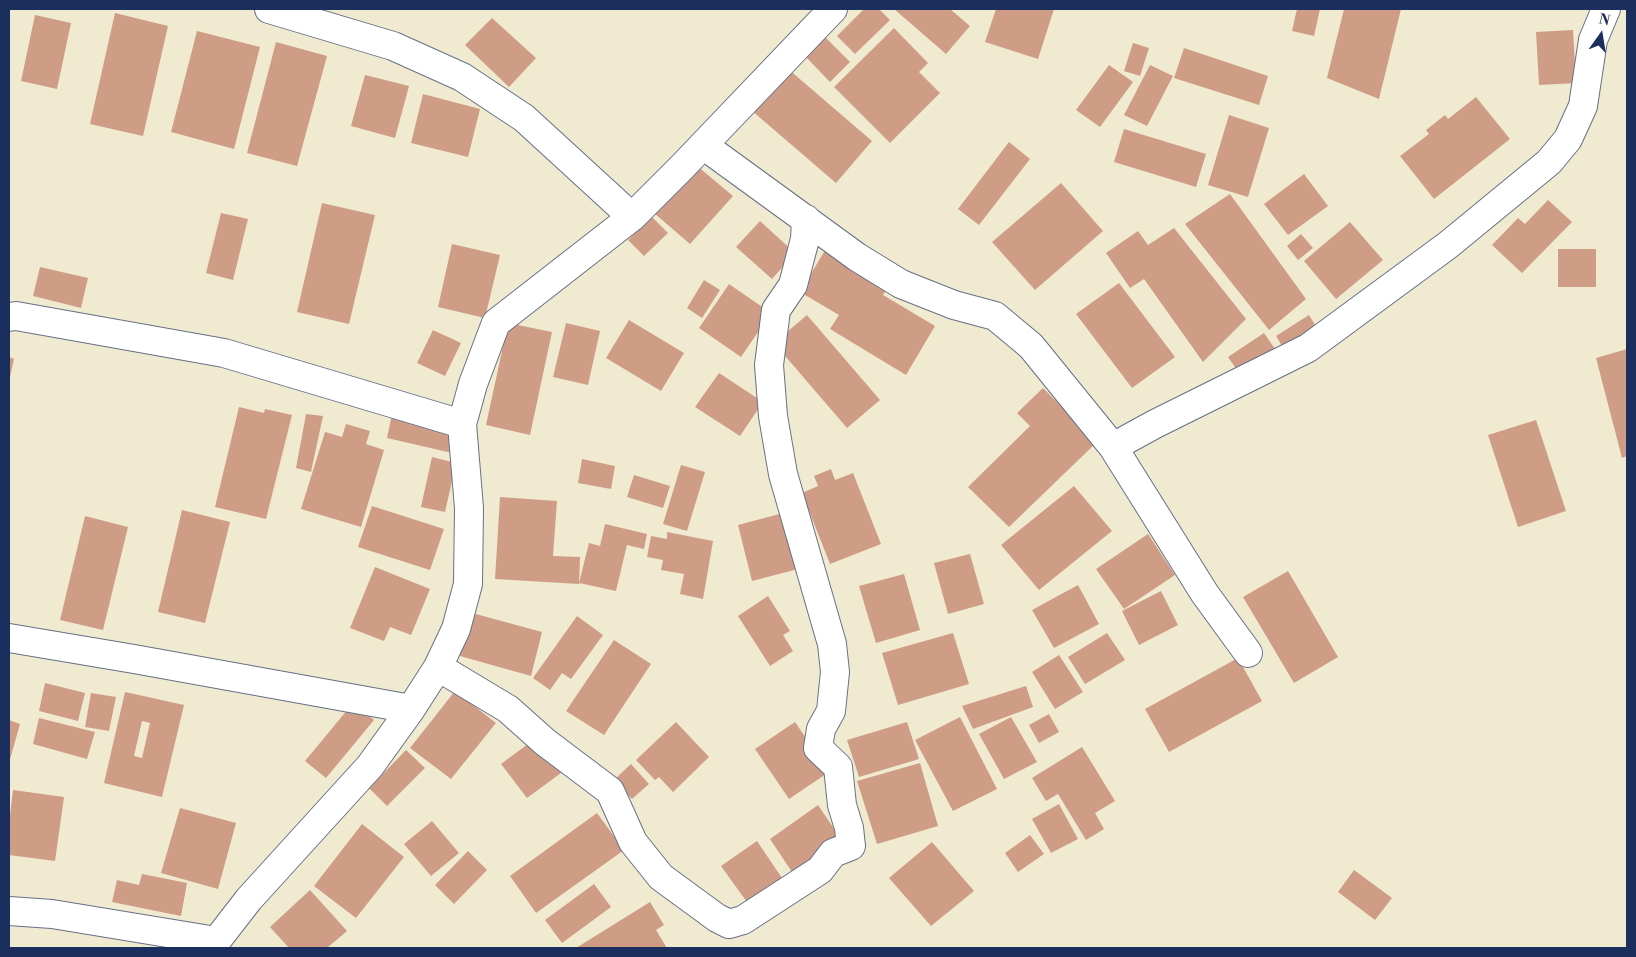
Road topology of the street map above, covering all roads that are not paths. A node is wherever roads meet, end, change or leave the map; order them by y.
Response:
1 (269, 9) edge
2 (833, 9) edge
3 (1606, 9) edge
4 (703, 145) junction
5 (632, 217) junction
6 (806, 219) junction
7 (9, 317) edge
8 (462, 424) junction
9 (1113, 447) junction
10 (9, 638) edge
11 (1248, 653) dead end
12 (438, 667) junction
13 (411, 708) junction
14 (9, 911) edge
15 (214, 945) edge

1 - 5 street
2 - 4 street
3 - 9 street
4 - 5 street
4 - 6 street
5 - 8 street
6 - 9 street
6 - 12 street
7 - 8 street
8 - 12 street
9 - 11 street
10 - 13 street
12 - 13 street
13 - 15 street
14 - 15 street

